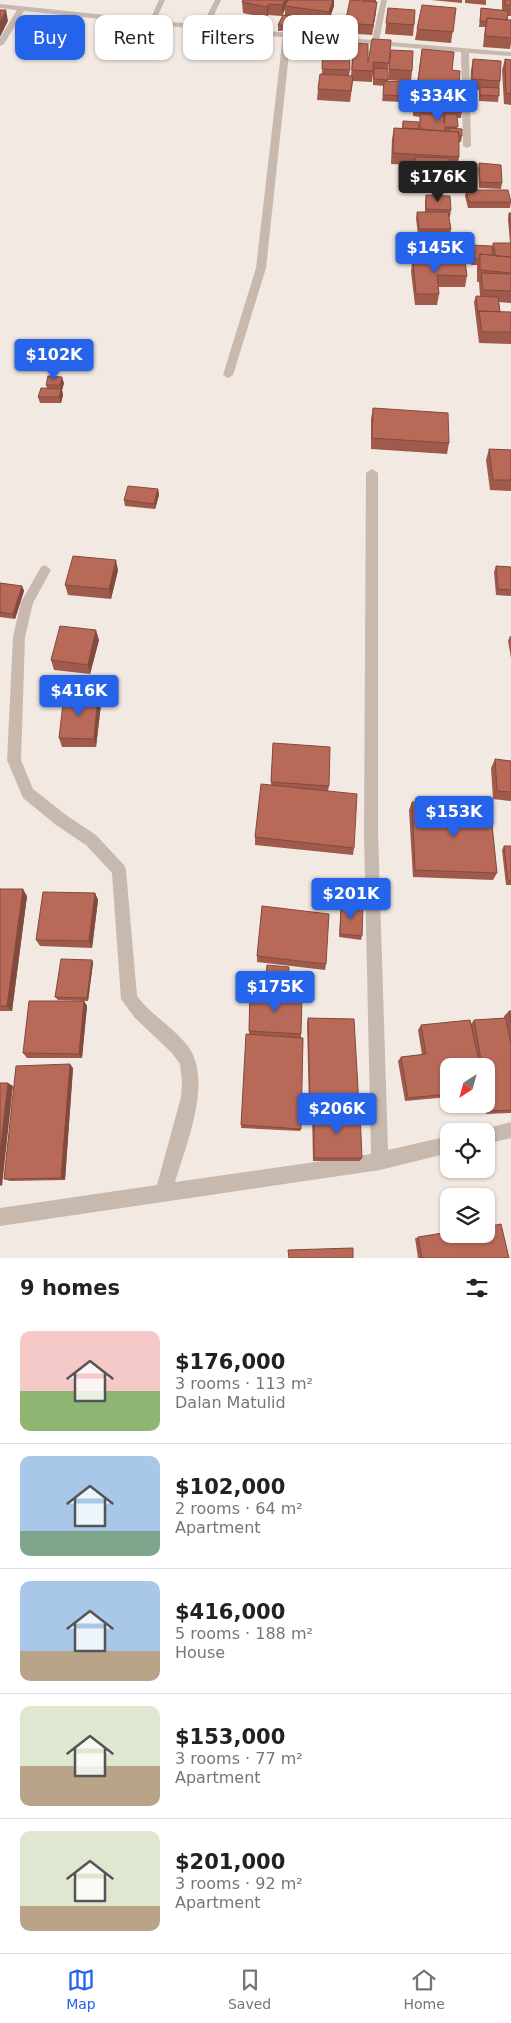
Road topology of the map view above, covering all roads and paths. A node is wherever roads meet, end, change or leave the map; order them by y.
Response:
1 (162, 0) edge
2 (218, 0) edge
3 (384, 0) edge
4 (0, 6) edge
5 (22, 8) junction
6 (154, 15) edge
7 (211, 15) edge
8 (95, 16) edge
9 (358, 41) edge
10 (375, 43) junction
11 (0, 44) edge
12 (465, 51) junction
13 (511, 54) edge
14 (284, 60) edge
15 (467, 146) dead end
16 (228, 375) dead end
17 (372, 473) dead end
18 (45, 570) dead end
19 (511, 1130) edge
20 (495, 1134) edge
21 (440, 1146) edge
22 (380, 1161) junction
23 (163, 1194) junction
24 (0, 1217) edge

1 - 6 street
2 - 7 street
3 - 10 street
4 - 5 street
5 - 8 street
5 - 11 street
9 - 10 street
10 - 12 street
12 - 13 street
12 - 15 street
14 - 16 street
17 - 22 street
18 - 23 street
19 - 20 street
21 - 22 street
22 - 23 street
23 - 24 street

